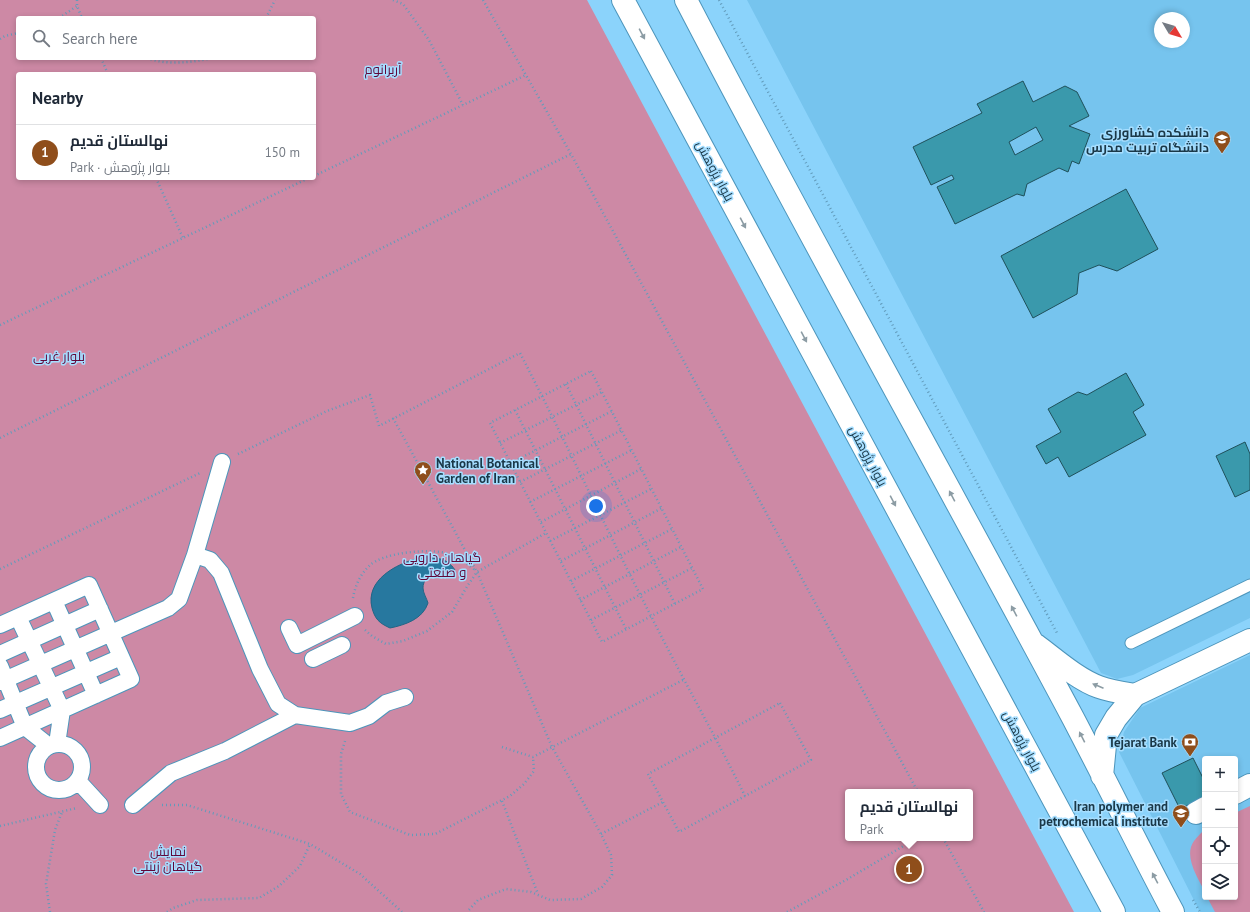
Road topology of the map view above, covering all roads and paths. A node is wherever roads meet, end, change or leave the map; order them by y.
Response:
1 (77, 0) edge
2 (275, 0) edge
3 (393, 0) edge
4 (483, 0) edge
5 (623, 0) edge
6 (686, 0) edge
7 (719, 0) edge
8 (76, 6) junction
9 (62, 16) edge
10 (81, 16) edge
11 (267, 16) edge
12 (16, 33) edge
13 (0, 39) edge
14 (102, 60) edge
15 (152, 60) edge
16 (204, 60) edge
17 (107, 72) edge
18 (526, 75) junction
19 (463, 105) junction
20 (571, 154) junction
21 (316, 175) edge
22 (157, 180) edge
23 (305, 180) edge
24 (183, 238) junction
25 (0, 325) edge
26 (566, 384) junction
27 (602, 392) junction
28 (542, 396) junction
29 (576, 404) junction
30 (515, 410) junction
31 (612, 411) junction
32 (552, 416) junction
33 (393, 418) junction
34 (586, 424) junction
35 (525, 430) junction
36 (622, 430) junction
37 (562, 436) junction
38 (0, 438) edge
39 (500, 443) junction
40 (595, 443) junction
41 (535, 450) junction
42 (632, 450) junction
43 (572, 456) junction
44 (222, 462) junction
45 (511, 463) junction
46 (605, 464) junction
47 (545, 469) junction
48 (641, 469) junction
49 (582, 476) junction
50 (520, 482) junction
51 (615, 483) junction
52 (651, 488) junction
53 (555, 489) junction
54 (591, 495) junction
55 (530, 502) junction
56 (624, 502) junction
57 (662, 508) junction
58 (565, 509) junction
59 (601, 514) junction
60 (541, 522) junction
61 (634, 522) junction
62 (575, 528) junction
63 (672, 529) junction
64 (547, 533) junction
65 (611, 535) junction
66 (550, 541) junction
67 (645, 543) junction
68 (682, 547) junction
69 (585, 548) junction
70 (195, 555) junction
71 (621, 555) junction
72 (561, 561) junction
73 (654, 561) junction
74 (595, 568) junction
75 (692, 568) junction
76 (0, 569) edge
77 (477, 572) junction
78 (630, 574) junction
79 (571, 581) junction
80 (664, 582) junction
81 (1250, 585) edge
82 (605, 587) junction
83 (640, 594) junction
84 (580, 600) junction
85 (54, 601) junction
86 (675, 604) junction
87 (615, 607) junction
88 (100, 610) junction
89 (355, 616) junction
90 (651, 616) junction
91 (18, 617) junction
92 (591, 620) junction
93 (0, 625) edge
94 (65, 626) junction
95 (289, 628) dead end
96 (626, 629) junction
97 (111, 634) junction
98 (318, 634) junction
99 (1058, 635) dead end
100 (1030, 640) junction
101 (1250, 640) edge
102 (29, 641) junction
103 (1130, 643) dead end
104 (342, 644) dead end
105 (76, 649) junction
106 (327, 652) junction
107 (0, 654) edge
108 (121, 657) junction
109 (313, 659) dead end
110 (40, 664) junction
111 (86, 673) junction
112 (2, 676) edge
113 (685, 680) junction
114 (52, 688) junction
115 (96, 695) junction
116 (1135, 695) junction
117 (404, 697) dead end
118 (15, 703) junction
119 (0, 710) edge
120 (62, 710) junction
121 (295, 715) junction
122 (350, 722) junction
123 (25, 727) junction
124 (0, 738) edge
125 (716, 738) junction
126 (53, 745) junction
127 (502, 747) dead end
128 (552, 747) junction
129 (533, 758) junction
130 (1102, 776) junction
131 (78, 781) junction
132 (1250, 786) edge
133 (916, 789) edge
134 (1237, 792) edge
135 (745, 796) junction
136 (502, 801) junction
137 (663, 802) junction
138 (100, 805) joint
139 (133, 805) joint
140 (62, 811) junction
141 (0, 826) edge
142 (601, 834) junction
143 (912, 841) edge
144 (945, 841) edge
145 (310, 844) junction
146 (538, 895) junction
147 (50, 912) edge
148 (166, 912) edge
149 (402, 912) edge
150 (467, 912) edge
151 (787, 912) edge
152 (984, 912) edge
153 (1114, 912) edge
154 (1173, 912) edge

1 - 8 path
2 - 11 path
3 - 19 path
4 - 18 path
5 -> 153 street, بلوار پژوهش
100 -> 6 street
7 - 99 path
8 - 9 path
8 - 10 path
12 - 13 path
14 - 17 path
15 - 16 path
18 - 19 path
18 - 20 path
19 - 21 path
20 - 38 path
20 - 133 path
22 - 24 path
23 - 24 path
24 - 25 path
26 - 27 path
26 - 28 path
26 - 29 path
27 - 29 path
27 - 31 path
28 - 30 path
28 - 32 path
28 - 33 path
29 - 32 path
29 - 34 path
30 - 35 path
30 - 39 path
31 - 34 path
31 - 36 path
32 - 35 path
32 - 37 path
33 - 44 path
33 - 77 path
34 - 37 path
34 - 40 path
35 - 39 path
35 - 41 path
36 - 40 path
36 - 42 path
37 - 41 path
37 - 43 path
39 - 45 path
40 - 43 path
40 - 46 path
41 - 45 path
41 - 47 path
42 - 46 path
42 - 48 path
43 - 47 path
43 - 49 path
44 - 70 street
44 - 76 path
45 - 50 path
46 - 49 path
46 - 51 path
47 - 50 path
47 - 53 path
48 - 51 path
48 - 52 path
49 - 53 path
49 - 54 path
50 - 55 path
51 - 54 path
51 - 56 path
52 - 56 path
52 - 57 path
53 - 55 path
53 - 58 path
54 - 58 path
54 - 59 path
55 - 60 path
56 - 59 path
56 - 61 path
57 - 61 path
57 - 63 path
58 - 60 path
58 - 62 path
59 - 62 path
59 - 65 path
60 - 64 path
61 - 65 path
61 - 67 path
62 - 66 path
62 - 69 path
63 - 67 path
63 - 68 path
64 - 66 path
64 - 77 path
65 - 69 path
65 - 71 path
66 - 72 path
67 - 71 path
67 - 73 path
68 - 73 path
68 - 75 path
69 - 72 path
69 - 74 path
70 - 97 street
70 - 121 street
71 - 74 path
71 - 78 path
72 - 79 path
73 - 78 path
73 - 80 path
74 - 79 path
74 - 82 path
75 - 80 path
75 - 86 path
77 - 89 path
77 - 89 path
77 - 128 path
78 - 82 path
78 - 83 path
79 - 84 path
80 - 83 path
80 - 86 path
81 - 103 lane
82 - 84 path
82 - 87 path
83 - 87 path
83 - 90 path
84 - 92 path
85 - 88 street
85 - 91 street
85 - 94 street
86 - 90 path
87 - 92 path
87 - 96 path
88 - 94 street
88 - 97 street
89 - 98 street
90 - 96 path
90 - 113 path
91 - 93 street
91 - 102 street
92 - 96 path
94 - 102 street
94 - 105 street
95 - 98 street
97 - 105 street
97 - 108 street
98 - 106 street
116 -> 100 street
130 -> 100 street
101 - 116 street
102 - 107 street
102 - 110 street
104 - 106 street
105 - 110 street
105 - 111 street
106 - 109 street
108 - 111 street
108 - 115 street
110 - 112 street
110 - 114 street
111 - 114 street
111 - 115 street
112 - 118 street
113 - 125 path
113 - 128 path
114 - 118 street
114 - 120 street
115 - 120 street
116 - 130 street
117 - 122 street
118 - 119 street
118 - 123 street
120 - 123 street
120 - 126 street
121 - 122 street
121 - 139 street
122 - 136 path
123 - 124 street
123 - 126 street
125 - 135 path
125 - 135 path
125 - 137 path
126 - 131 street
126 - 131 street
127 - 129 path
128 - 129 path
128 - 142 path
129 - 136 path
154 -> 130 street
131 - 138 street
132 - 134 street
135 - 137 path
136 - 146 path
137 - 142 path
138 - 140 path
139 - 145 path
140 - 141 path
140 - 147 path
142 - 146 path
143 - 151 path
144 - 152 path
145 - 148 path
145 - 149 path
146 - 150 path

